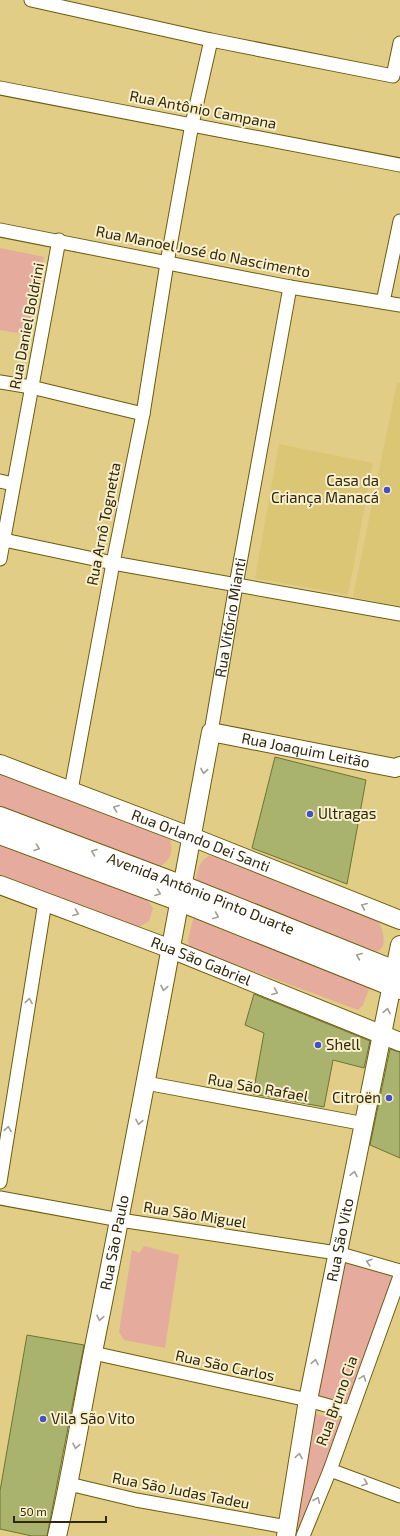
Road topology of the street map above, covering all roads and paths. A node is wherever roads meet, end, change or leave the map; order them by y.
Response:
1 (32, 0) edge
2 (211, 40) junction
3 (400, 43) edge
4 (0, 88) edge
5 (192, 124) junction
6 (400, 165) edge
7 (400, 221) edge
8 (0, 230) edge
9 (59, 240) junction
10 (167, 263) junction
11 (290, 287) junction
12 (383, 302) junction
13 (400, 305) edge
14 (0, 382) edge
15 (31, 387) junction
16 (143, 414) junction
17 (6, 482) edge
18 (4, 540) junction
19 (0, 559) edge
20 (113, 563) junction
21 (236, 585) junction
22 (400, 614) edge
23 (211, 732) junction
24 (0, 764) edge
25 (398, 768) edge
26 (71, 790) junction
27 (0, 817) edge
28 (0, 834) edge
29 (192, 837) junction
30 (0, 884) edge
31 (181, 894) junction
32 (45, 902) junction
33 (400, 920) edge
34 (400, 945) edge
35 (171, 949) junction
36 (397, 980) edge
37 (382, 1035) junction
38 (400, 1042) edge
39 (146, 1083) junction
40 (364, 1124) junction
41 (0, 1182) edge
42 (0, 1198) edge
43 (120, 1220) junction
44 (337, 1253) junction
45 (400, 1271) edge
46 (400, 1276) edge
47 (93, 1354) junction
48 (308, 1400) junction
49 (350, 1412) junction
50 (330, 1470) junction
51 (69, 1484) junction
52 (400, 1496) edge
53 (287, 1532) edge
54 (57, 1536) edge
55 (303, 1536) edge

1 - 2 street
2 - 3 street
2 - 5 street, Rua Arnô Tognetta
4 - 5 street, Rua Antônio Campana
5 - 6 street, Rua Antônio Campana
5 - 10 street, Rua Arnô Tognetta
7 - 12 street
8 - 9 street, Rua Manoel José do Nascimento
9 - 10 street, Rua Manoel José do Nascimento
9 - 15 street, Rua Daniel Boldrini
10 - 11 street, Rua Manoel José do Nascimento
10 - 16 street, Rua Arnô Tognetta
11 - 12 street, Rua Manoel José do Nascimento
11 - 21 street, Rua Vitório Mianti
12 - 13 street, Rua Manoel José do Nascimento
14 - 15 street
15 - 16 street
15 - 17 street, Rua Daniel Boldrini
16 - 20 street, Rua Arnô Tognetta
17 - 18 street, Rua Daniel Boldrini
18 - 19 street, Rua Daniel Boldrini
18 - 20 street
20 - 21 street
20 - 26 street, Rua Arnô Tognetta
21 - 22 street
21 - 23 street, Rua Vitório Mianti
23 - 25 street, Rua Joaquim Leitão
23 -> 29 street, Rua Vitório Mianti
24 - 26 street, Rua Orlando Dei Santi
29 -> 26 street, Rua Orlando Dei Santi
31 -> 27 main road, Avenida Antônio Pinto Duarte
28 -> 31 main road, Avenida Antônio Pinto Duarte
29 - 31 street, Rua Vitório Mianti
33 -> 29 street, Rua Orlando Dei Santi
30 - 32 street, Rua São Gabriel
31 - 35 street, Rua Vitório Mianti
31 - 36 main road, Avenida Antônio Pinto Duarte
32 -> 35 street, Rua São Gabriel
41 -> 32 street
34 - 36 street, Rua São Vito
35 -> 37 street, Rua São Gabriel
35 -> 39 street, Rua São Paulo
37 -> 36 street, Rua São Vito
37 - 38 street, Rua São Gabriel
37 - 40 street, Rua São Vito
39 - 40 street, Rua São Rafael
39 -> 43 street, Rua São Paulo
44 -> 40 street, Rua São Vito
42 - 43 street, Rua São Miguel
43 - 44 street, Rua São Miguel
43 -> 47 street, Rua São Paulo
45 -> 44 street, Rua São Miguel
48 -> 44 street, Rua São Vito
49 -> 46 street, Rua Bruno Cia
47 - 48 street, Rua São Carlos
47 -> 51 street, Rua São Paulo
48 - 49 street, Rua São Carlos
53 -> 48 street, Rua São Vito
49 - 50 street, Rua Bruno Cia
50 -> 52 street
55 -> 50 street, Rua Bruno Cia
51 - 53 street, Rua São Judas Tadeu
51 - 54 street, Rua São Paulo

